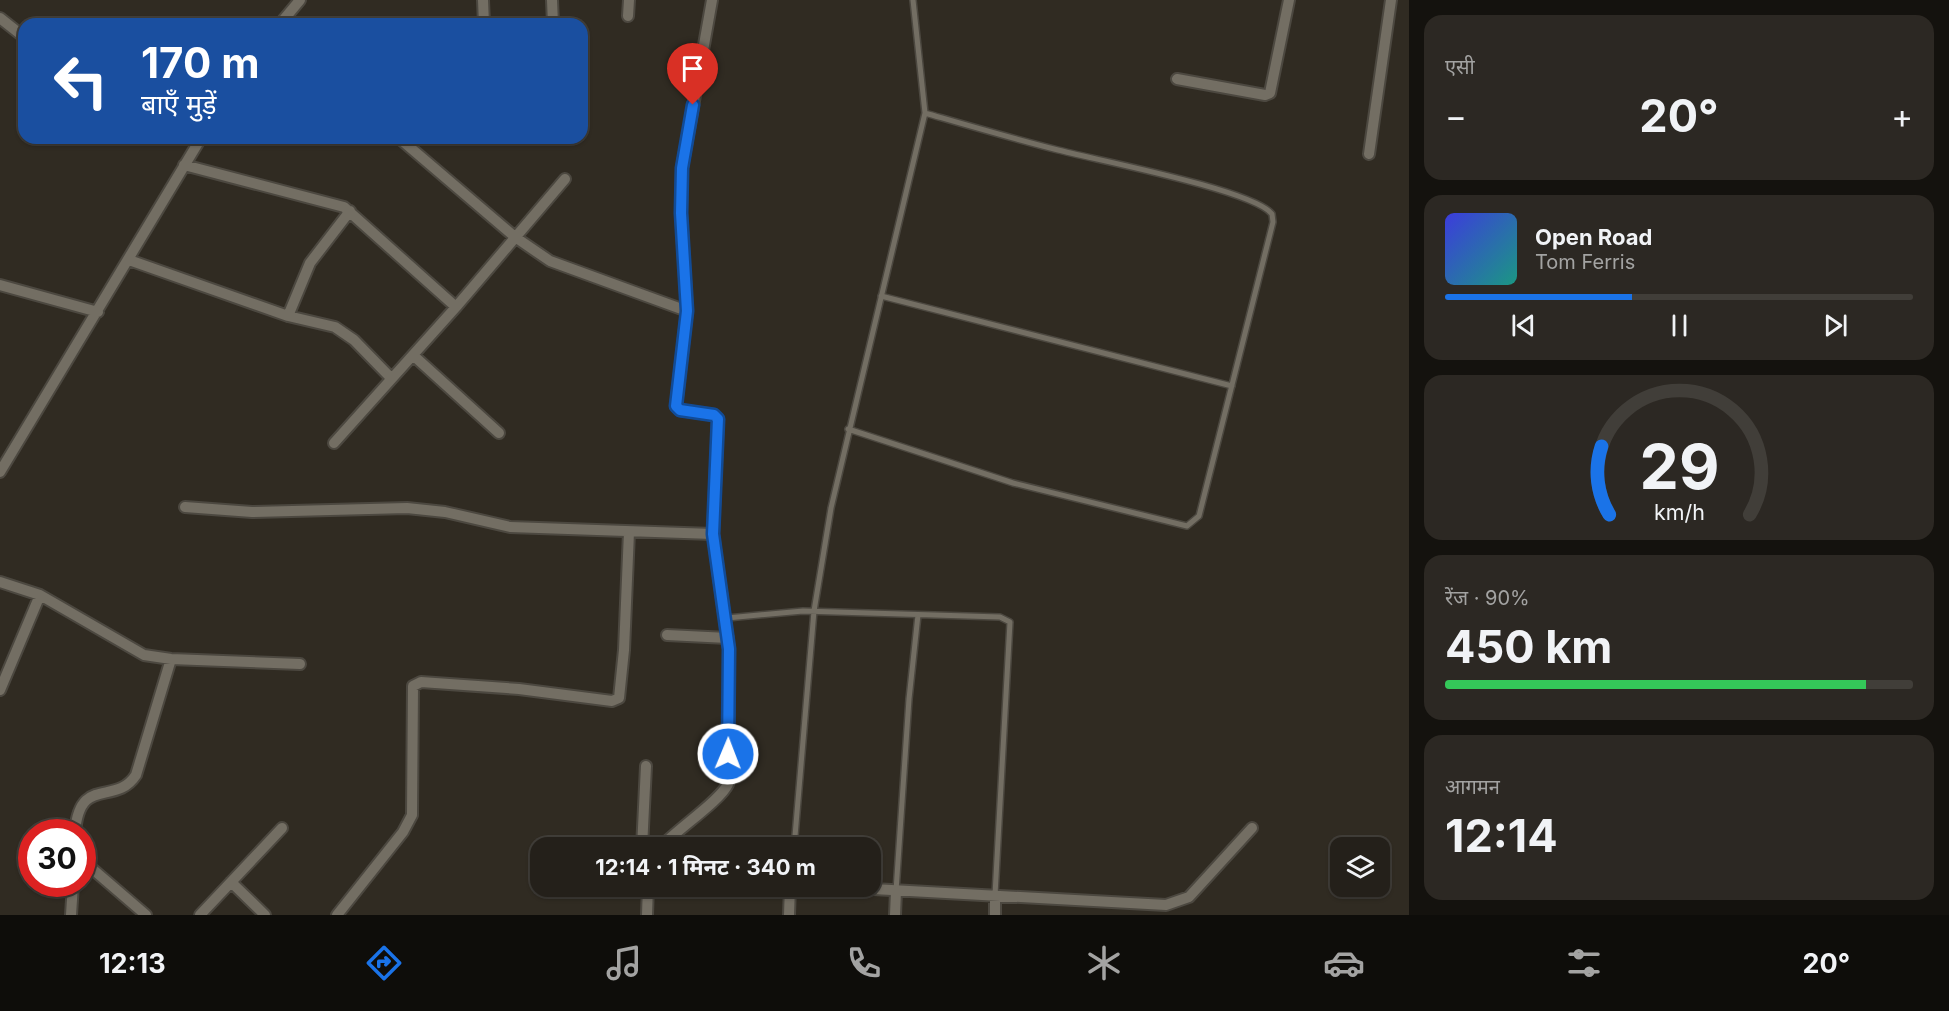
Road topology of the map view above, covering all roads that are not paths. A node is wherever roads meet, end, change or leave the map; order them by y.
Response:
1 (300, 0) edge
2 (483, 0) edge
3 (552, 0) edge
4 (628, 0) edge
5 (712, 0) edge
6 (913, 0) edge
7 (1289, 0) edge
8 (1391, 0) edge
9 (628, 16) dead end
10 (0, 18) edge
11 (285, 18) edge
12 (484, 18) edge
13 (553, 18) edge
14 (18, 32) edge
15 (1178, 79) dead end
16 (925, 113) junction
17 (195, 144) edge
18 (406, 144) edge
19 (1369, 154) dead end
20 (184, 165) junction
21 (565, 179) dead end
22 (350, 211) junction
23 (515, 237) junction
24 (129, 260) junction
25 (0, 285) edge
26 (881, 296) junction
27 (456, 307) junction
28 (687, 311) junction
29 (98, 312) junction
30 (288, 316) junction
31 (414, 356) junction
32 (391, 378) junction
33 (1232, 386) junction
34 (848, 429) junction
35 (499, 433) dead end
36 (334, 443) dead end
37 (0, 472) edge
38 (185, 507) dead end
39 (629, 532) junction
40 (713, 534) junction
41 (0, 582) edge
42 (40, 595) junction
43 (814, 611) junction
44 (918, 615) junction
45 (727, 618) junction
46 (667, 635) dead end
47 (728, 639) junction
48 (171, 659) junction
49 (300, 664) dead end
50 (0, 690) edge
51 (646, 766) dead end
52 (76, 819) edge
53 (282, 828) dead end
54 (1252, 828) dead end
55 (643, 837) edge
56 (671, 837) edge
57 (795, 837) edge
58 (96, 872) edge
59 (231, 882) junction
60 (881, 890) edge
61 (896, 891) junction
62 (995, 896) junction
63 (72, 897) edge
64 (648, 897) edge
65 (790, 897) edge
66 (1081, 902) junction
67 (1169, 910) edge
68 (71, 915) edge
69 (146, 915) edge
70 (200, 915) edge
71 (265, 915) edge
72 (337, 915) edge
73 (647, 915) edge
74 (789, 915) edge
75 (895, 915) edge
76 (995, 915) edge
77 (1081, 915) edge

1 - 11 street
2 - 12 street
3 - 13 street
4 - 9 street
5 - 28 street
6 - 16 lane
7 - 15 street
8 - 19 street
10 - 14 street
16 - 26 lane
16 - 33 lane
17 - 20 street
18 - 23 street
20 - 22 street
20 - 24 street
21 - 23 street
22 - 27 street
22 - 30 street
23 - 27 street
23 - 28 street
24 - 29 street
24 - 30 street
25 - 29 street
26 - 33 lane
26 - 34 lane
27 - 31 street
28 - 40 street
29 - 37 street
30 - 32 street
31 - 32 street
31 - 35 street
32 - 36 street
33 - 34 lane
34 - 43 lane
38 - 39 street
39 - 40 street
39 - 72 street
40 - 45 street
41 - 42 street
42 - 48 street
42 - 50 street
43 - 44 lane
43 - 45 lane
43 - 57 lane
44 - 61 lane
44 - 62 lane
45 - 47 street
46 - 47 street
47 - 56 street
48 - 49 street
48 - 52 street
51 - 55 street
53 - 59 street
54 - 67 street
58 - 69 street
59 - 70 street
59 - 71 street
60 - 61 street
61 - 62 street
61 - 75 street
62 - 66 street
62 - 76 street
63 - 68 street
64 - 73 street
65 - 74 street
66 - 67 street
66 - 77 street

